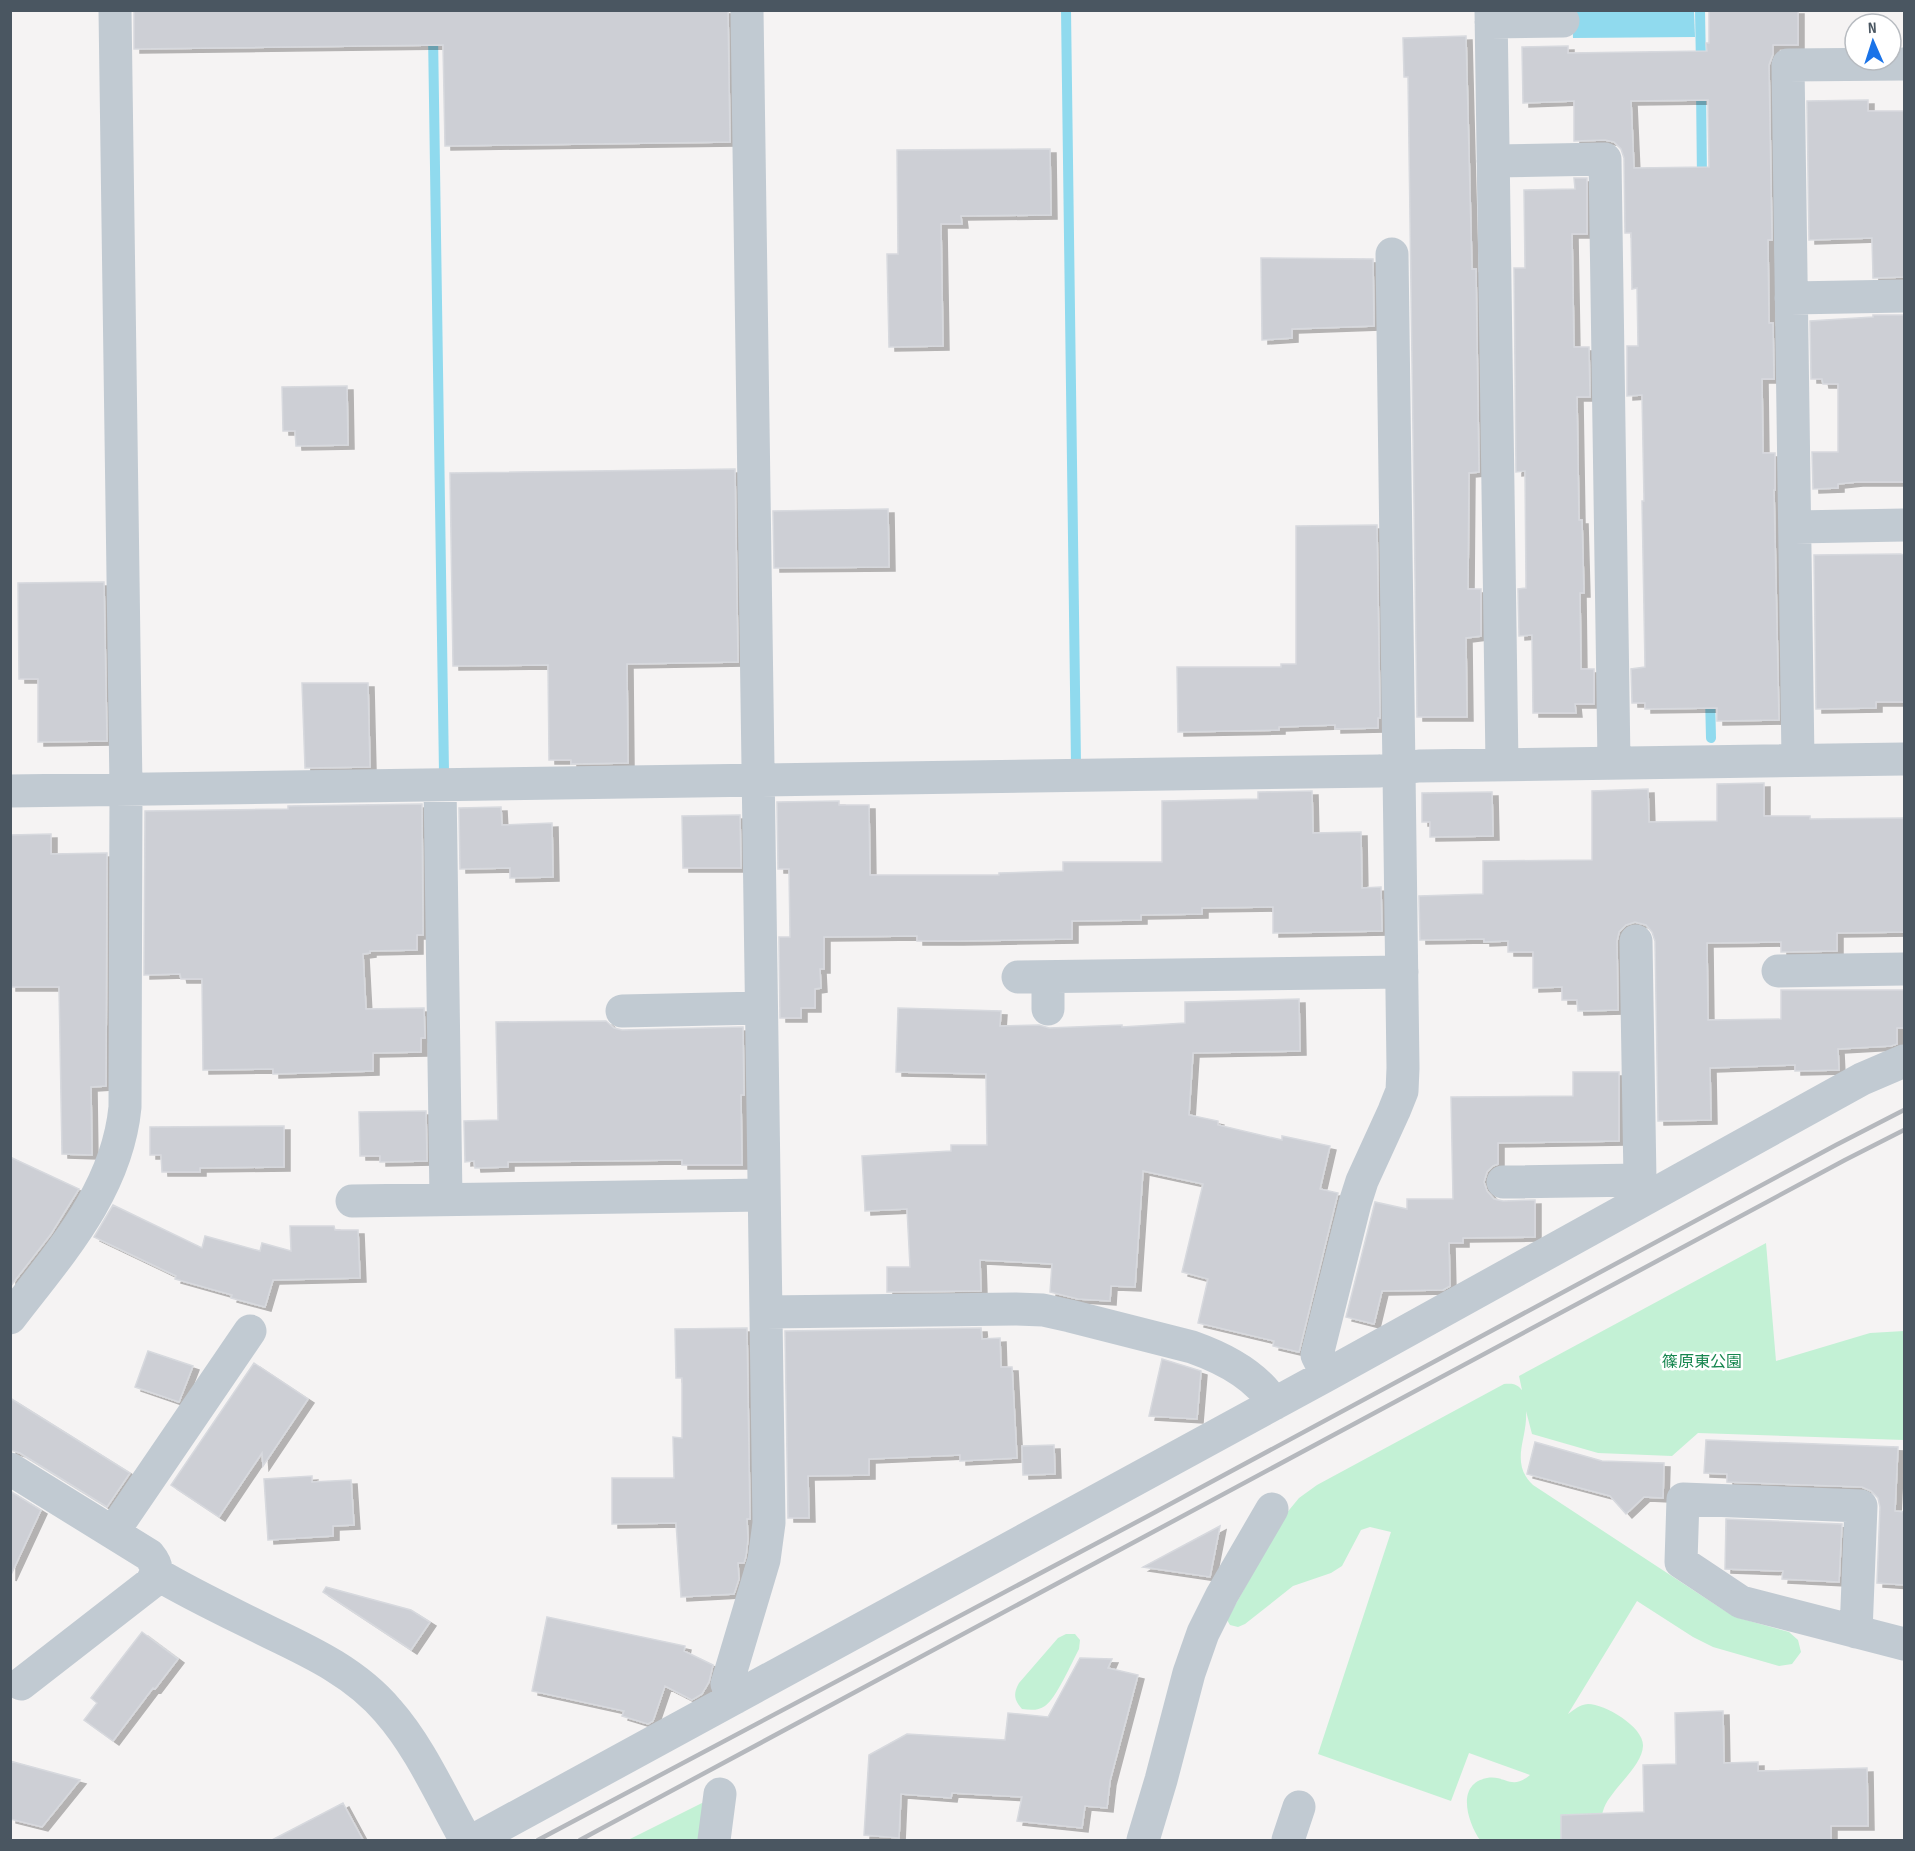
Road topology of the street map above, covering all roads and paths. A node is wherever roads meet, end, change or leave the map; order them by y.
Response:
1 (115, 10) edge
2 (747, 10) edge
3 (1491, 16) edge
4 (1563, 21) dead end
5 (1905, 64) edge
6 (1492, 161) junction
7 (1392, 254) dead end
8 (1905, 296) edge
9 (1791, 298) junction
10 (1905, 525) edge
11 (1795, 527) junction
12 (1905, 759) edge
13 (1798, 760) junction
14 (1614, 762) junction
15 (1502, 764) junction
16 (1400, 768) junction
17 (758, 780) junction
18 (440, 785) junction
19 (126, 789) junction
20 (10, 791) edge
21 (1636, 941) dead end
22 (1905, 969) edge
23 (1778, 971) dead end
24 (1402, 972) junction
25 (761, 1008) junction
26 (1048, 1009) dead end
27 (622, 1011) dead end
28 (1905, 1061) edge
29 (1503, 1182) dead end
30 (1644, 1188) junction
31 (764, 1195) junction
32 (446, 1199) junction
33 (352, 1201) dead end
34 (766, 1312) junction
35 (10, 1318) edge
36 (250, 1331) dead end
37 (1327, 1375) junction
38 (1274, 1404) junction
39 (10, 1468) edge
40 (1272, 1509) dead end
41 (113, 1532) junction
42 (157, 1574) junction
43 (1856, 1632) junction
44 (1905, 1644) edge
45 (21, 1684) dead end
46 (735, 1698) junction
47 (720, 1794) dead end
48 (1299, 1807) dead end
49 (466, 1840) edge
50 (474, 1840) edge
51 (714, 1840) edge
52 (1143, 1840) edge
53 (1288, 1840) edge

1 - 19 street
2 - 17 street
3 - 4 street
3 - 6 street
5 - 9 street
6 - 14 street
6 - 15 street
7 - 16 street
8 - 9 street
9 - 11 street
10 - 11 street
11 - 13 street
12 - 13 street
13 - 14 street
14 - 15 street
15 - 16 street
16 - 17 street
16 - 24 street
17 - 18 street
17 - 25 street
18 - 19 street
18 - 32 street
19 - 20 street
19 - 35 street
21 - 30 street
22 - 23 street
24 - 26 street
24 - 37 street
25 - 27 street
25 - 31 street
28 - 30 street
29 - 30 street
30 - 37 street
31 - 32 street
31 - 34 street
32 - 33 street
34 - 38 street
34 - 46 street
36 - 41 street
37 - 38 street
38 - 46 street
39 - 41 street
40 - 52 street
41 - 42 street
42 - 45 street
42 - 49 street
43 - 43 street
43 - 44 street
46 - 50 street
47 - 51 street
48 - 53 street

